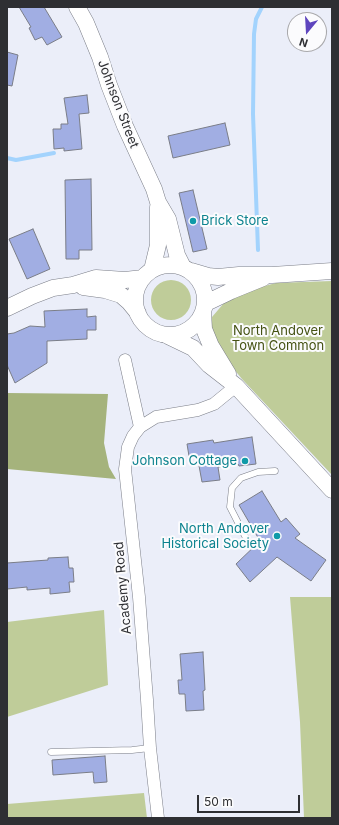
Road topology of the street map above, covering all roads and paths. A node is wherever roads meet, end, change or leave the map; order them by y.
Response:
1 (77, 7) edge
2 (158, 202) junction
3 (187, 269) junction
4 (332, 271) edge
5 (147, 274) junction
6 (272, 275) junction
7 (73, 285) junction
8 (7, 308) edge
9 (204, 308) junction
10 (138, 313) junction
11 (166, 335) junction
12 (125, 360) dead end
13 (236, 386) junction
14 (140, 427) junction
15 (275, 471) dead end
16 (332, 490) edge
17 (248, 542) dead end
18 (150, 748) junction
19 (51, 752) dead end
20 (158, 818) edge

1 - 2 main road, Johnson Street
2 - 3 main road, Johnson Street
2 - 5 main road, Johnson Street
3 - 5 main road
3 - 6 main road
3 - 9 main road
4 - 6 main road
5 - 7 main road
5 - 10 main road
6 - 9 main road
7 - 8 main road
7 - 10 main road
9 - 11 main road
9 - 13 main road
10 - 11 main road
11 - 13 main road
12 - 14 street
13 - 14 street
13 - 16 main road
14 - 18 street, Academy Road
15 - 17 lane
18 - 19 lane
18 - 20 street, Academy Road

